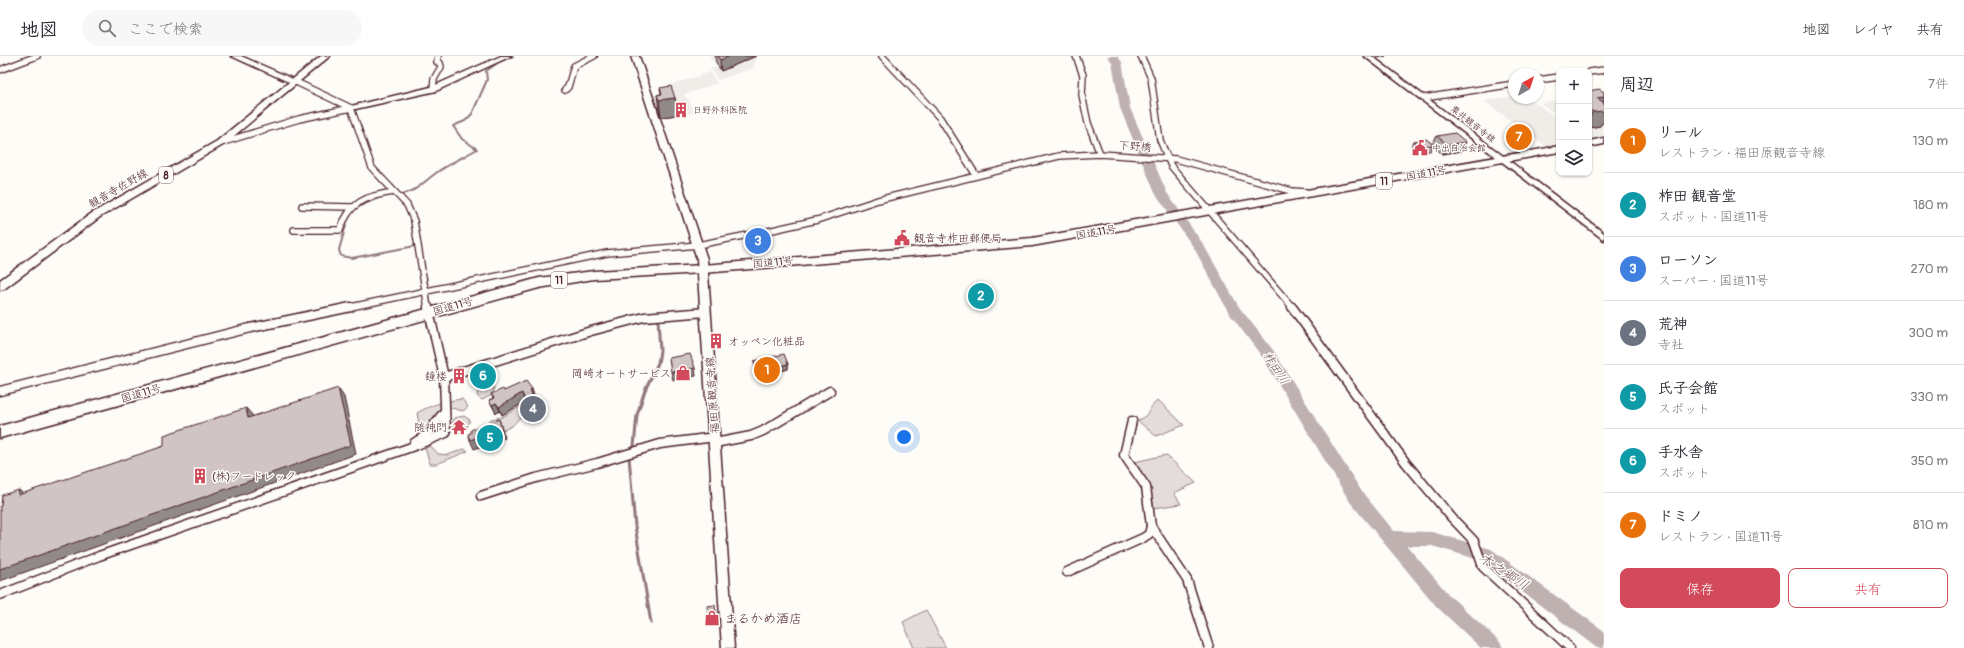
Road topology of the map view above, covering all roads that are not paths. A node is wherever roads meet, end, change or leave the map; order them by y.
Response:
1 (37, 56) edge
2 (235, 56) edge
3 (326, 56) edge
4 (438, 56) edge
5 (507, 56) edge
6 (594, 56) edge
7 (635, 56) edge
8 (882, 56) edge
9 (1076, 56) edge
10 (1140, 56) edge
11 (1368, 56) edge
12 (0, 69) edge
13 (1604, 70) edge
14 (1592, 72) edge
15 (1556, 77) edge
16 (1544, 79) edge
17 (296, 82) junction
18 (1508, 85) edge
19 (433, 89) junction
20 (565, 90) dead end
21 (1424, 98) junction
22 (351, 108) junction
23 (1604, 141) edge
24 (220, 143) junction
25 (1592, 143) edge
26 (1556, 150) edge
27 (1100, 154) junction
28 (1170, 158) junction
29 (1502, 159) junction
30 (976, 175) junction
31 (394, 192) junction
32 (1315, 193) junction
33 (302, 206) dead end
34 (352, 207) junction
35 (1209, 211) junction
36 (294, 230) dead end
37 (1604, 236) edge
38 (698, 245) junction
39 (703, 269) junction
40 (0, 286) edge
41 (425, 292) junction
42 (429, 312) junction
43 (706, 312) junction
44 (444, 377) junction
45 (0, 391) edge
46 (830, 391) dead end
47 (444, 412) junction
48 (1132, 421) dead end
49 (0, 432) edge
50 (715, 440) junction
51 (407, 449) junction
52 (481, 496) dead end
53 (1151, 526) junction
54 (1068, 572) dead end
55 (0, 595) edge
56 (728, 648) edge
57 (1208, 648) edge
58 (1570, 648) edge

1 - 12 street
2 - 17 main road
3 - 17 main road, 観音寺佐野線 / 8
4 - 19 street
5 - 19 main road
6 - 20 street
7 - 38 main road, 福田原観音寺線
8 - 30 street
9 - 27 street
10 - 28 street
11 - 21 main road, 粟井観音寺線
13 - 14 street
15 - 16 street
17 - 22 street
17 - 24 main road, 観音寺佐野線 / 8
18 - 21 street
19 - 22 main road
21 - 29 main road, 粟井観音寺線
22 - 24 street
22 - 31 street
23 - 25 highway
24 - 40 main road, 観音寺佐野線 / 8
26 - 29 highway, 国道11号 / 11
27 - 28 street, 下野橋
27 - 30 street, 下野橋
28 - 32 street, 下野橋
28 - 35 street
29 - 32 highway, 国道11号 / 11
29 - 37 main road, 粟井観音寺線
30 - 38 street, 下野橋
31 - 34 street
31 - 41 street
32 - 35 highway, 国道11号 / 11
33 - 34 street
34 - 36 street
35 - 39 highway, 国道11号 / 11
35 - 58 street
38 - 39 main road, 福田原観音寺線
38 - 41 street, 下野橋
39 - 42 highway, 国道11号 / 11
39 - 43 main road, 福田原観音寺線
41 - 42 street
41 - 45 street, 下野橋
42 - 44 street
42 - 49 highway, 国道11号 / 11
43 - 44 street
43 - 50 main road, 福田原観音寺線
44 - 47 street
46 - 50 street
47 - 51 street
47 - 51 street
48 - 53 street
50 - 52 street
50 - 56 main road, 福田原観音寺線
51 - 55 street
53 - 54 street
53 - 57 street

